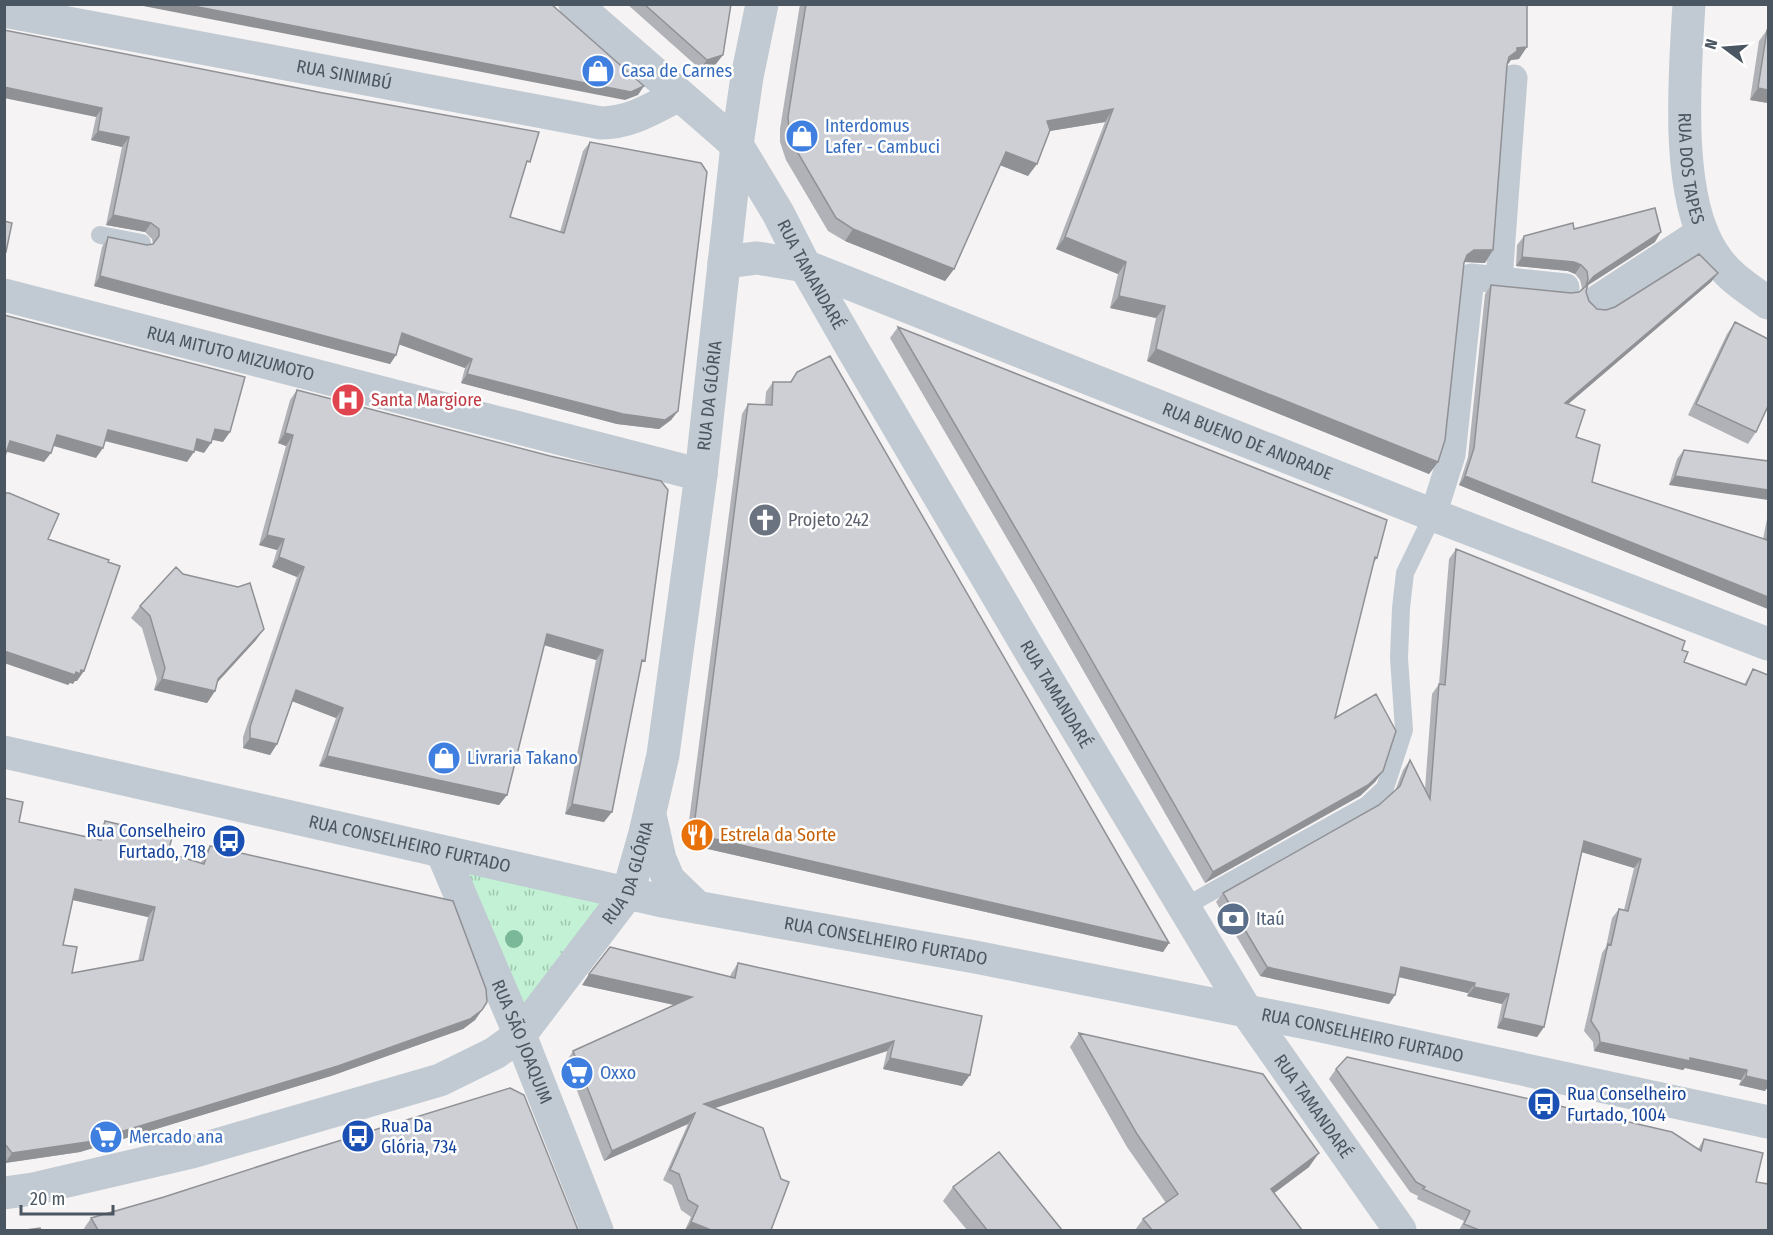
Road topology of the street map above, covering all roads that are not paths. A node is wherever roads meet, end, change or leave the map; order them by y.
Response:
1 (575, 4) edge
2 (762, 4) edge
3 (1689, 4) edge
4 (4, 11) edge
5 (747, 77) junction
6 (1514, 78) edge
7 (685, 100) junction
8 (737, 145) junction
9 (1702, 233) junction
10 (100, 235) dead end
11 (142, 243) edge
12 (724, 262) junction
13 (805, 266) junction
14 (1499, 280) junction
15 (1566, 287) dead end
16 (4, 295) edge
17 (1598, 301) dead end
18 (1768, 303) edge
19 (701, 475) junction
20 (1433, 515) junction
21 (1768, 644) edge
22 (4, 752) edge
23 (650, 811) junction
24 (442, 852) junction
25 (628, 893) junction
26 (1184, 907) junction
27 (697, 908) junction
28 (1247, 1012) junction
29 (520, 1035) junction
30 (1768, 1122) edge
31 (4, 1193) edge
32 (597, 1230) edge
33 (1400, 1230) edge

1 - 7 street, RUA TAMANDARÉ
2 - 5 street, RUA DA GLÓRIA
3 - 9 street, RUA DOS TAPES
4 - 7 street, RUA SINIMBÚ
5 - 7 street, RUA SINIMBÚ
5 - 8 street, RUA DA GLÓRIA
6 - 14 street
7 - 8 street, RUA TAMANDARÉ
8 - 12 street, RUA DA GLÓRIA
8 - 13 street, RUA TAMANDARÉ
9 - 17 street
9 - 18 street, RUA DOS TAPES
10 - 11 lane
12 - 13 street, RUA BUENO DE ANDRADE
12 - 19 street, RUA DA GLÓRIA
13 - 20 street, RUA BUENO DE ANDRADE
13 - 26 street, RUA TAMANDARÉ
14 - 15 street
14 - 20 street
16 - 19 street, RUA MITUTO MIZUMOTO
19 - 23 street, RUA DA GLÓRIA
20 - 21 street, RUA BUENO DE ANDRADE
20 - 26 lane
22 - 24 street, RUA CONSELHEIRO FURTADO
23 - 25 street, RUA DA GLÓRIA
23 - 27 street
24 - 25 street, RUA CONSELHEIRO FURTADO
24 - 29 street, RUA SÃO JOAQUIM
25 - 27 street, RUA CONSELHEIRO FURTADO
25 - 29 street, RUA DA GLÓRIA
26 - 28 street, RUA TAMANDARÉ
27 - 28 street, RUA CONSELHEIRO FURTADO
28 - 30 street, RUA CONSELHEIRO FURTADO
28 - 33 street, RUA TAMANDARÉ
29 - 31 street, RUA DA GLÓRIA
29 - 32 street, RUA SÃO JOAQUIM

